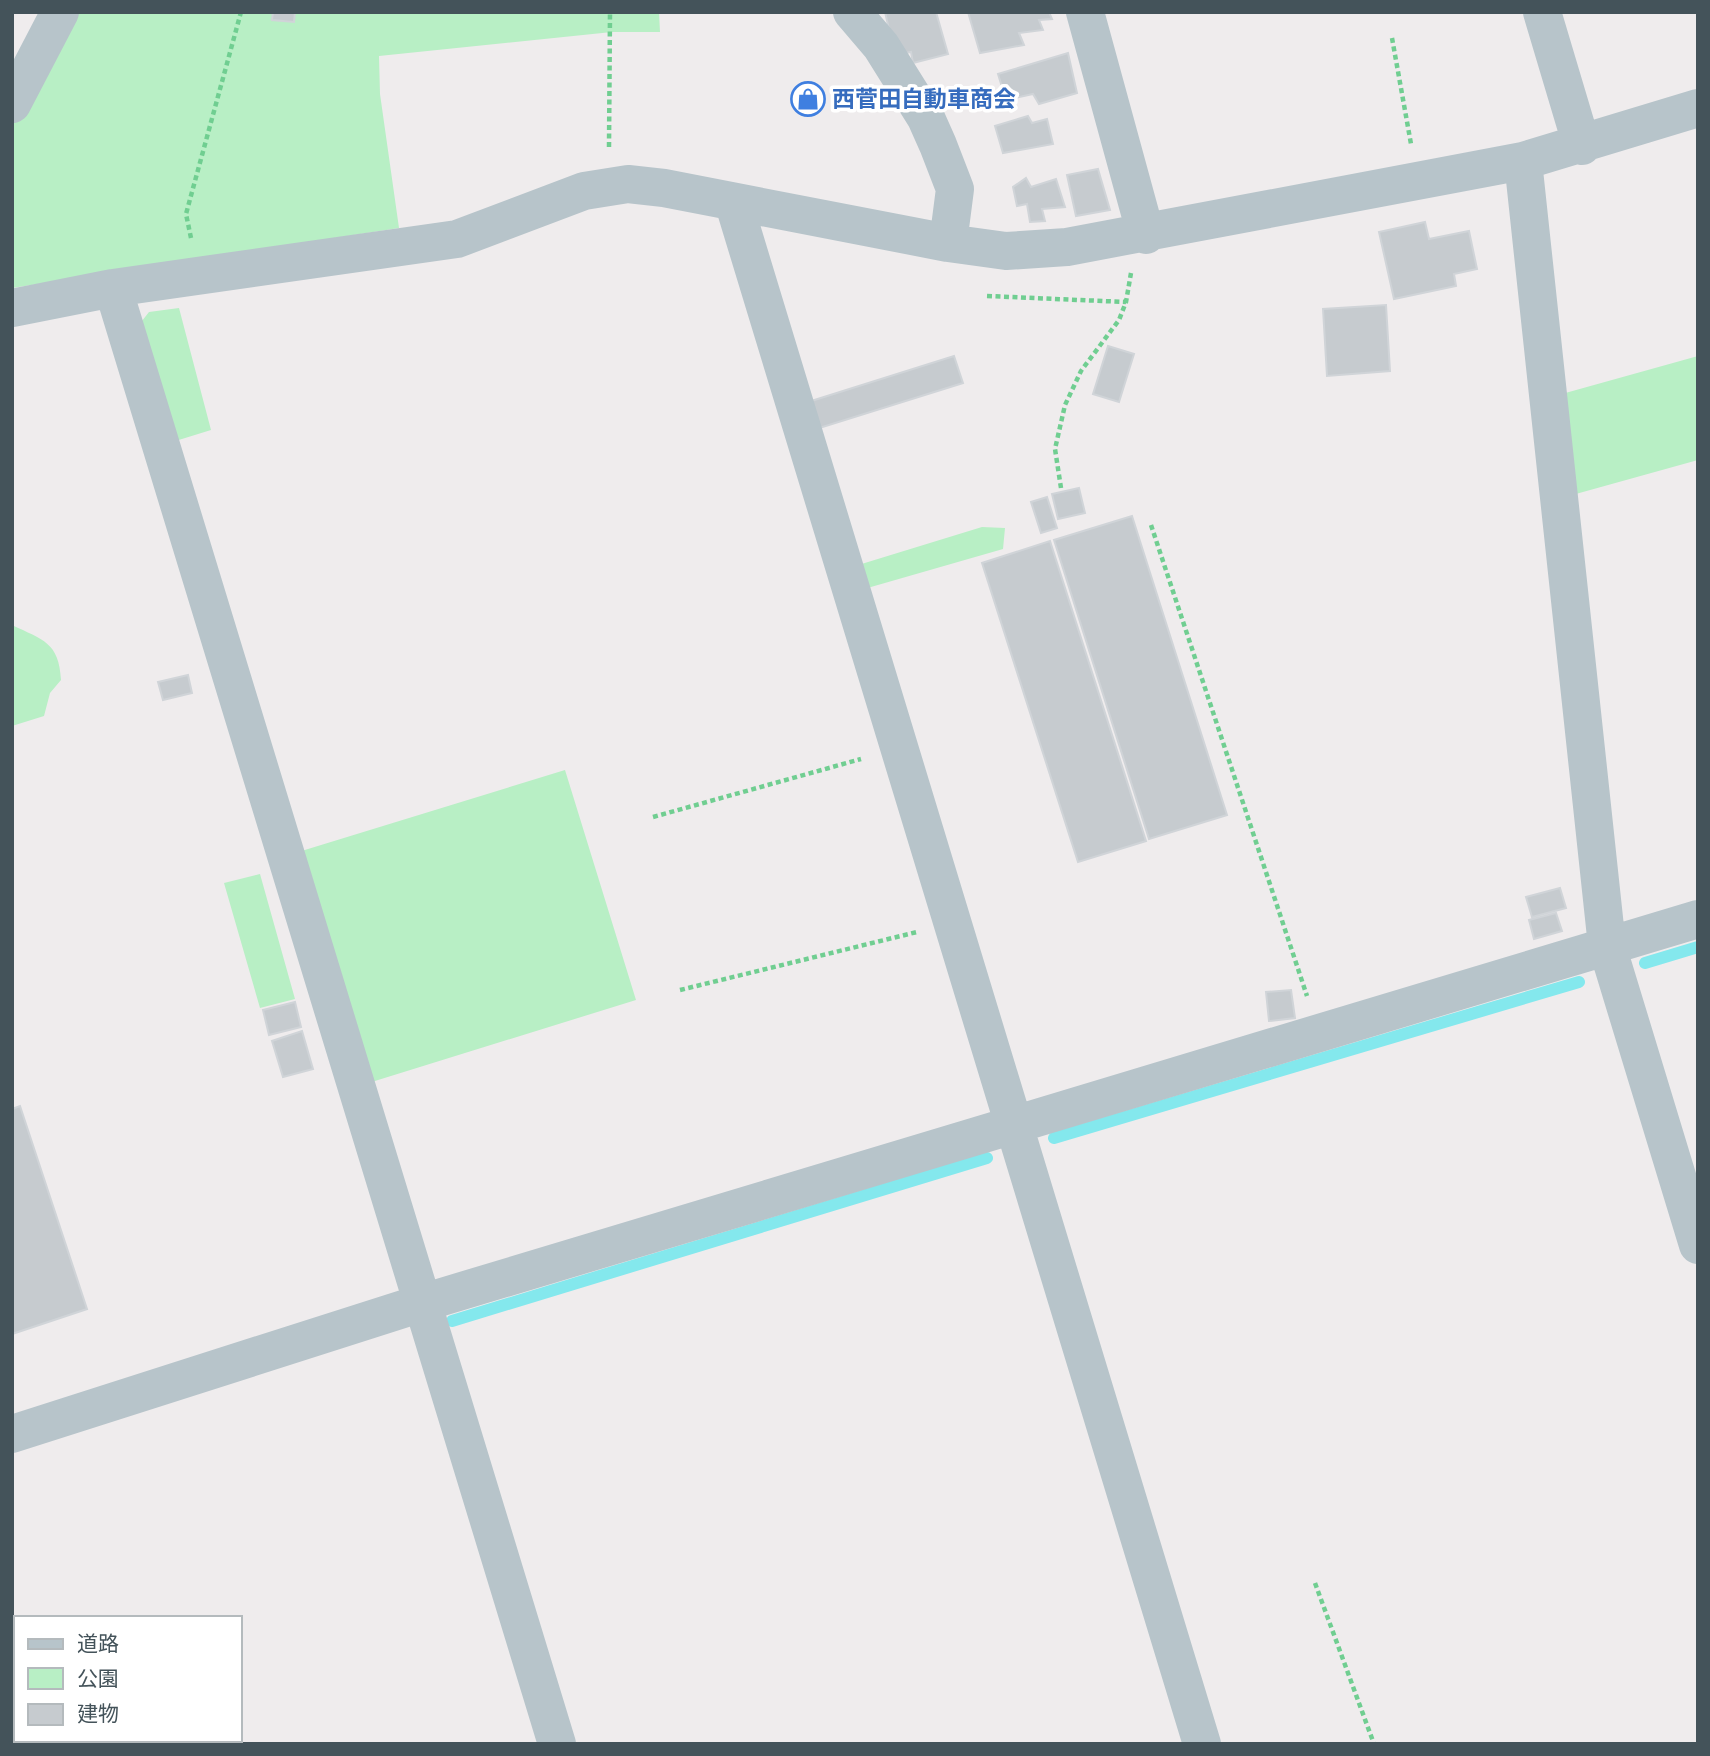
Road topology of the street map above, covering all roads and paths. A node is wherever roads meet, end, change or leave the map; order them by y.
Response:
1 (60, 12) edge
2 (241, 12) edge
3 (610, 12) edge
4 (852, 12) edge
5 (1085, 12) edge
6 (1542, 12) edge
7 (1392, 38) dead end
8 (12, 104) edge
9 (1698, 108) edge
10 (1582, 146) junction
11 (1523, 161) junction
12 (1418, 181) junction
13 (610, 186) junction
14 (734, 204) junction
15 (1146, 235) junction
16 (948, 243) junction
17 (198, 275) junction
18 (113, 288) junction
19 (986, 296) dead end
20 (1126, 302) junction
21 (12, 308) edge
22 (1061, 488) dead end
23 (1151, 525) dead end
24 (899, 748) junction
25 (653, 817) dead end
26 (1698, 919) edge
27 (953, 923) junction
28 (1607, 946) junction
29 (680, 990) dead end
30 (1320, 1035) junction
31 (1015, 1126) junction
32 (1698, 1245) edge
33 (422, 1303) junction
34 (12, 1434) edge
35 (1315, 1583) dead end
36 (557, 1744) edge
37 (1202, 1744) edge
38 (1374, 1744) edge

1 - 8 street
2 - 17 path
3 - 13 path
4 - 16 street
5 - 15 street
6 - 10 street
7 - 12 path
9 - 10 street
10 - 11 street
11 - 12 street
11 - 28 street
12 - 15 street
13 - 14 street
13 - 17 street
14 - 16 street
14 - 24 street
15 - 16 street
15 - 20 path
17 - 18 street
18 - 21 street
18 - 33 street
19 - 20 path
20 - 22 path
23 - 30 path
24 - 25 path
24 - 27 street
26 - 28 street
27 - 29 path
27 - 31 street
28 - 30 street
28 - 32 street
30 - 31 street
31 - 33 street
31 - 37 street
33 - 34 street
33 - 36 street
35 - 38 path

